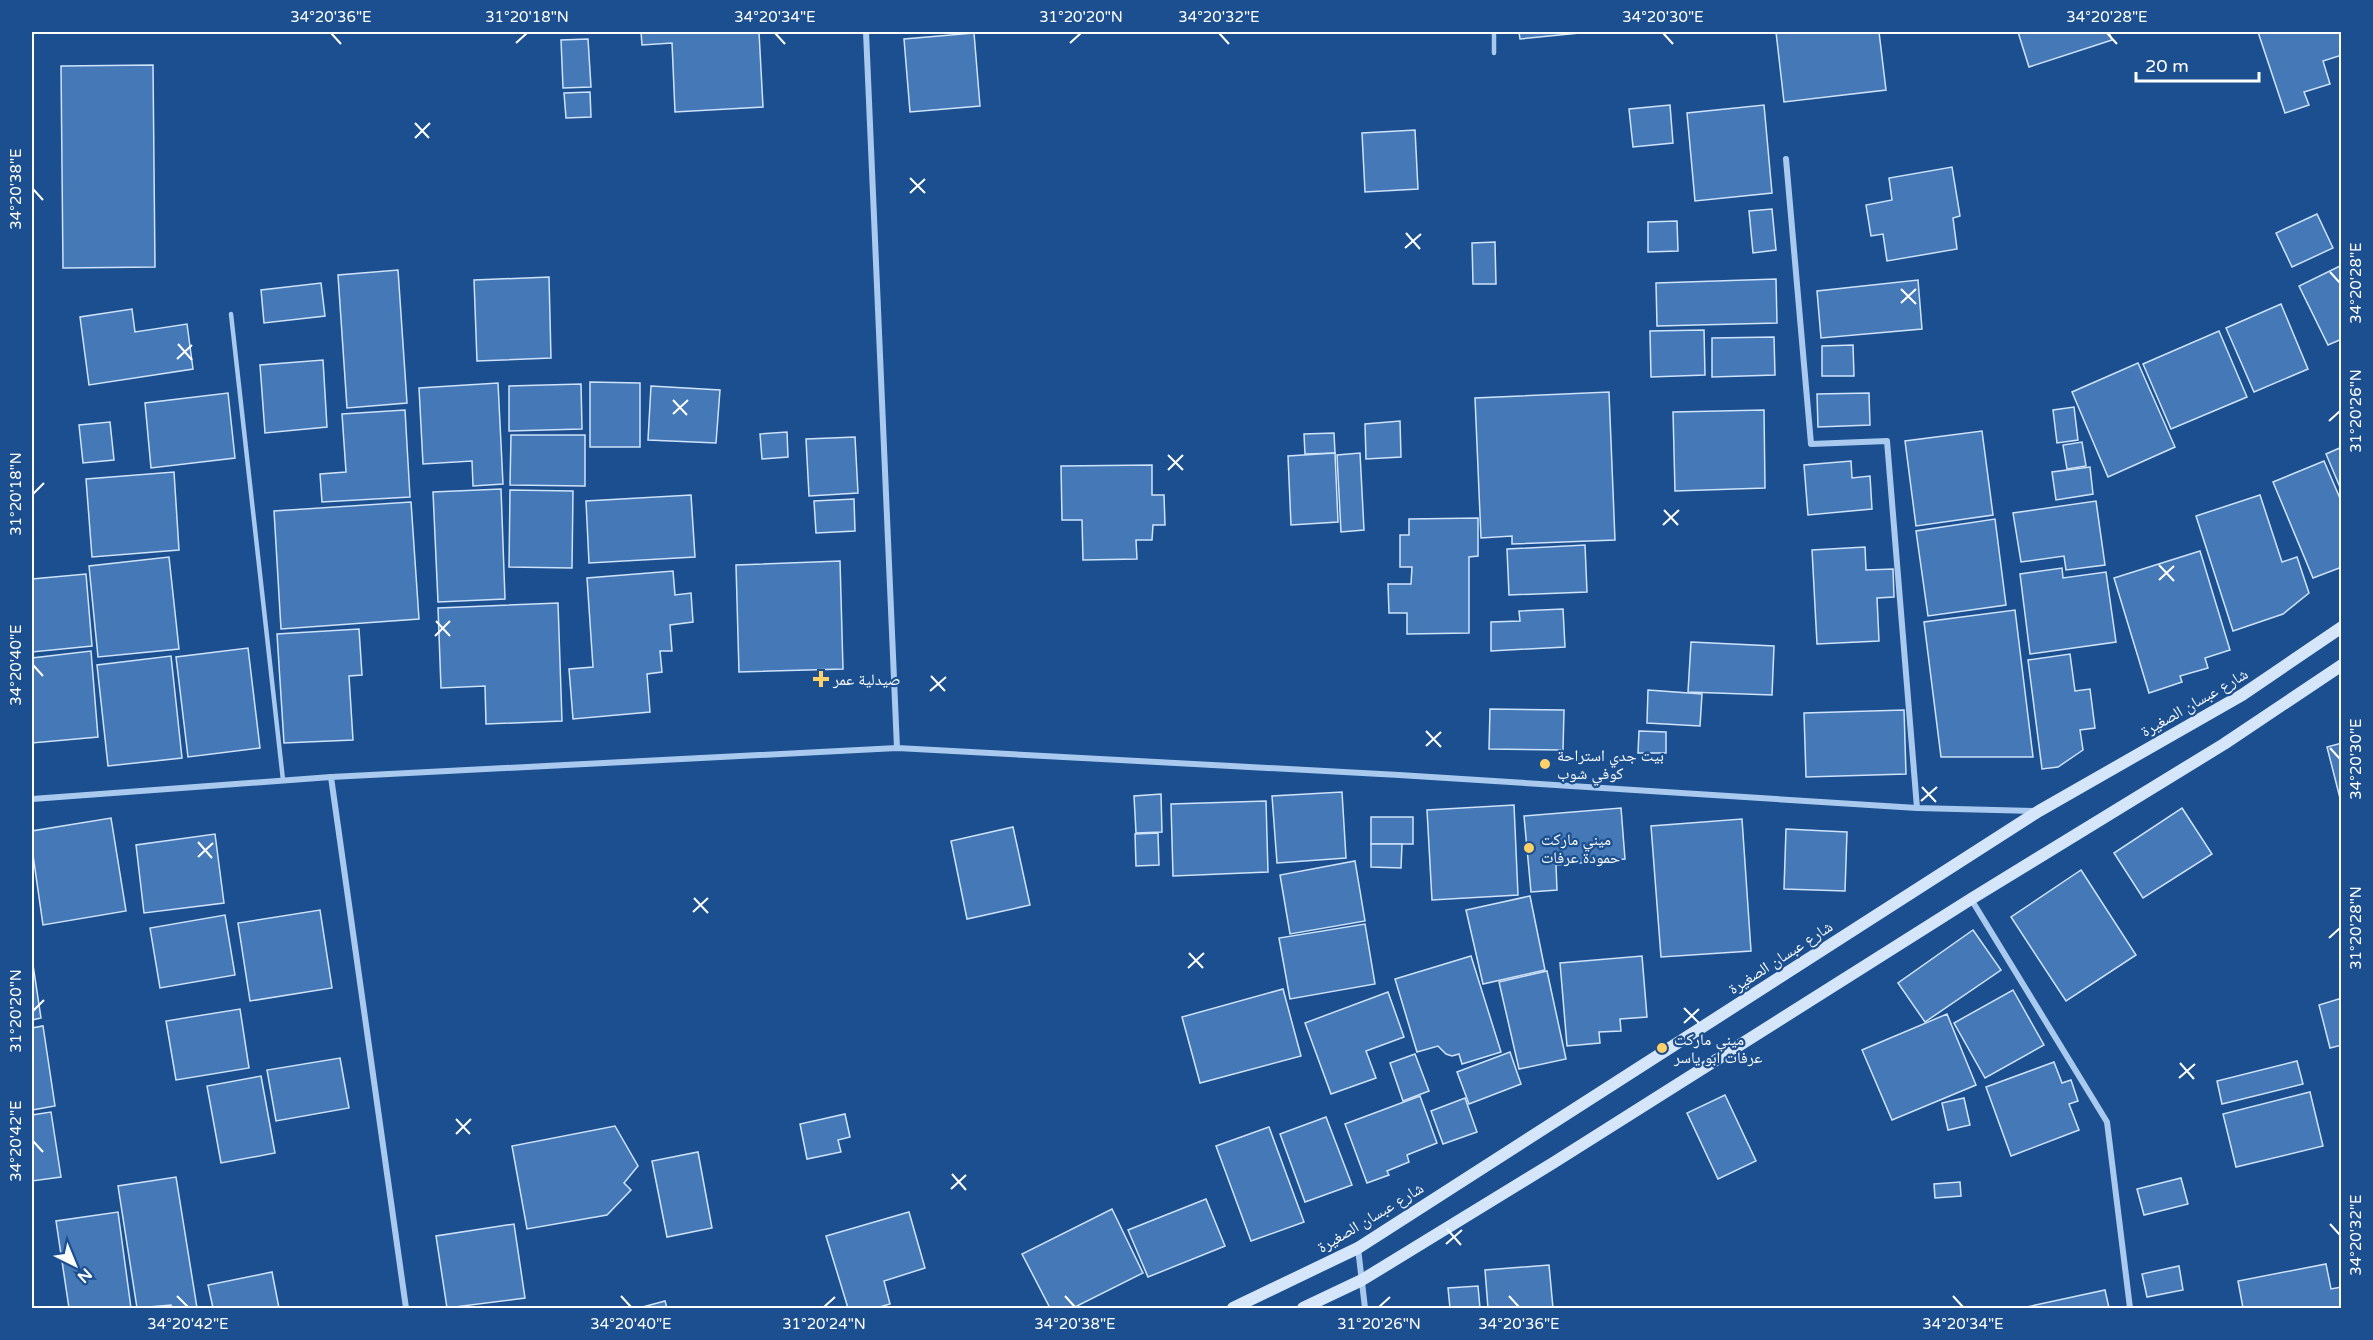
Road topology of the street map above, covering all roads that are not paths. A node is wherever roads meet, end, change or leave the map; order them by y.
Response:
1 (866, 32) edge
2 (1494, 32) edge
3 (1494, 53) dead end
4 (1786, 159) dead end
5 (231, 314) dead end
6 (2342, 627) edge
7 (2342, 665) edge
8 (897, 748) junction
9 (331, 777) junction
10 (283, 780) junction
11 (32, 799) edge
12 (1917, 808) junction
13 (2039, 811) junction
14 (1971, 899) junction
15 (1358, 1248) junction
16 (1362, 1280) junction
17 (406, 1308) edge
18 (1233, 1308) edge
19 (1303, 1308) edge
20 (1365, 1308) edge
21 (2130, 1308) edge

1 - 8 street
2 - 3 lane
4 - 12 street
5 - 10 lane
6 - 13 main road, شارع عبسان الصغيرة
7 - 14 main road
8 - 9 street
8 - 12 street
9 - 10 street
9 - 17 street
10 - 11 street
12 - 13 street
13 - 15 main road, شارع عبسان الصغيرة
14 - 16 main road
14 - 21 street
15 - 16 street
15 - 18 main road, شارع عبسان الصغيرة
16 - 19 main road
16 - 20 street

